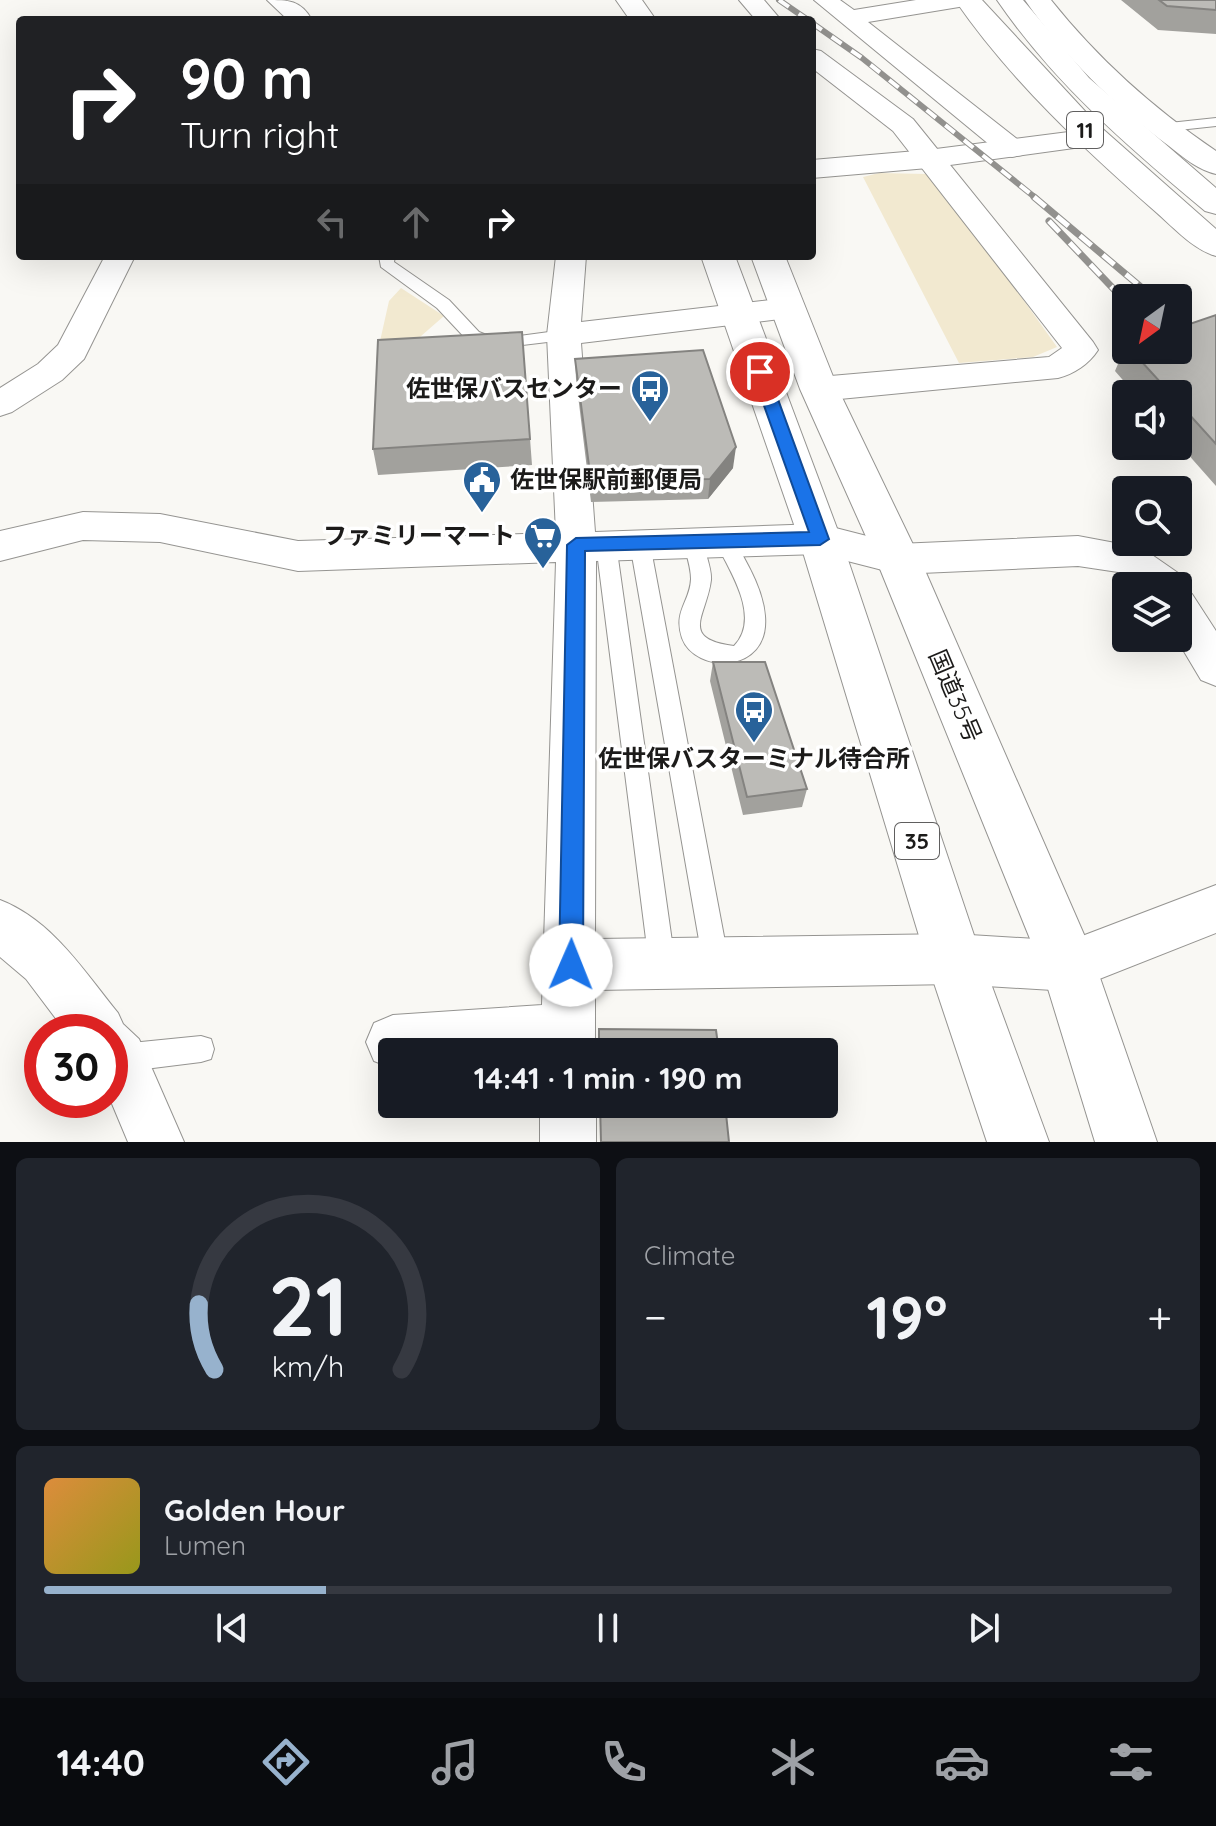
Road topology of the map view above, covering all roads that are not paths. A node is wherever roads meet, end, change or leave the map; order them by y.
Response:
1 (279, 0) edge
2 (751, 0) edge
3 (826, 0) edge
4 (959, 0) edge
5 (968, 0) edge
6 (1010, 0) edge
7 (1038, 0) edge
8 (298, 16) edge
9 (765, 16) edge
10 (850, 18) junction
11 (816, 59) edge
12 (1216, 122) edge
13 (1160, 128) junction
14 (1092, 138) junction
15 (1012, 149) junction
16 (928, 159) junction
17 (1216, 165) edge
18 (816, 169) edge
19 (1216, 204) edge
20 (1216, 246) edge
21 (118, 260) edge
22 (386, 260) edge
23 (571, 260) edge
24 (719, 260) edge
25 (770, 260) edge
26 (788, 308) junction
27 (740, 316) junction
28 (564, 335) junction
29 (819, 389) junction
30 (0, 404) edge
31 (820, 539) junction
32 (709, 542) junction
33 (607, 544) junction
34 (0, 546) edge
35 (898, 559) junction
36 (1147, 572) edge
37 (1192, 628) edge
38 (1216, 668) edge
39 (1216, 909) edge
40 (0, 924) edge
41 (954, 959) junction
42 (662, 963) junction
43 (716, 963) junction
44 (571, 965) junction
45 (1069, 966) junction
46 (86, 1014) edge
47 (568, 1038) edge
48 (128, 1046) edge
49 (201, 1049) dead end
50 (128, 1083) edge
51 (568, 1118) edge
52 (156, 1142) edge
53 (568, 1142) edge
54 (1018, 1142) edge
55 (1126, 1142) edge

1 - 8 street
2 - 9 street
3 - 10 street
4 - 10 street
5 - 14 main road, 11
6 - 19 main road
7 - 13 main road, 11
10 - 15 street
11 - 16 street
12 - 13 lane
13 - 17 main road, 11
14 - 15 main road
14 - 20 main road, 11
15 - 16 main road
16 - 18 main road
16 - 29 street
21 - 30 street
22 - 28 lane
23 - 28 street
24 - 27 main road, 35
25 - 26 main road, 国道35号
26 - 27 street
26 - 29 main road, 国道35号
27 - 28 street
27 - 31 main road, 35
28 - 33 street
29 - 35 main road, 国道35号
31 - 32 street
31 - 35 street
31 - 41 main road, 35
32 - 32 lane
32 - 33 street
33 - 34 street
33 - 42 lane
33 - 43 lane
33 - 44 street
35 - 36 street
35 - 45 main road, 国道35号
37 - 38 street
39 - 45 street
40 - 46 street
41 - 43 street
41 - 45 street
41 - 54 main road, 35
42 - 43 street
42 - 44 street
44 - 47 street
45 - 55 main road, 国道35号
48 - 49 lane
50 - 52 street
51 - 53 street

